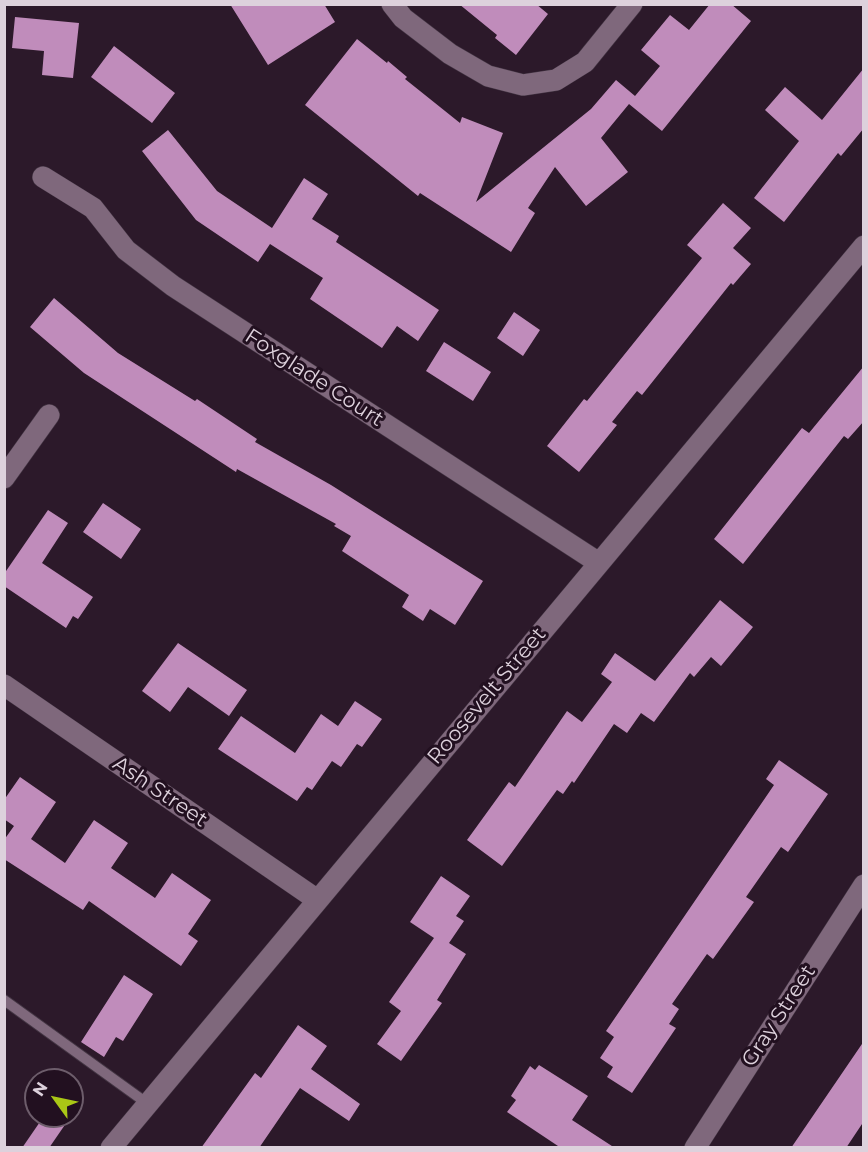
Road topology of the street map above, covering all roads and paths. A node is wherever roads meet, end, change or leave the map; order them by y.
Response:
1 (392, 4) edge
2 (632, 4) edge
3 (43, 177) dead end
4 (864, 246) edge
5 (49, 416) dead end
6 (4, 478) edge
7 (599, 563) junction
8 (4, 685) edge
9 (864, 885) edge
10 (316, 899) junction
11 (4, 1000) edge
12 (148, 1104) junction
13 (111, 1148) edge
14 (695, 1148) edge

1 - 2 street
3 - 7 street, Foxglade Court
4 - 7 street, Roosevelt Street
5 - 6 street
7 - 10 street, Roosevelt Street
8 - 10 street, Ash Street
9 - 14 street, Gray Street
10 - 12 street, Roosevelt Street
11 - 12 lane
12 - 13 street, Roosevelt Street

